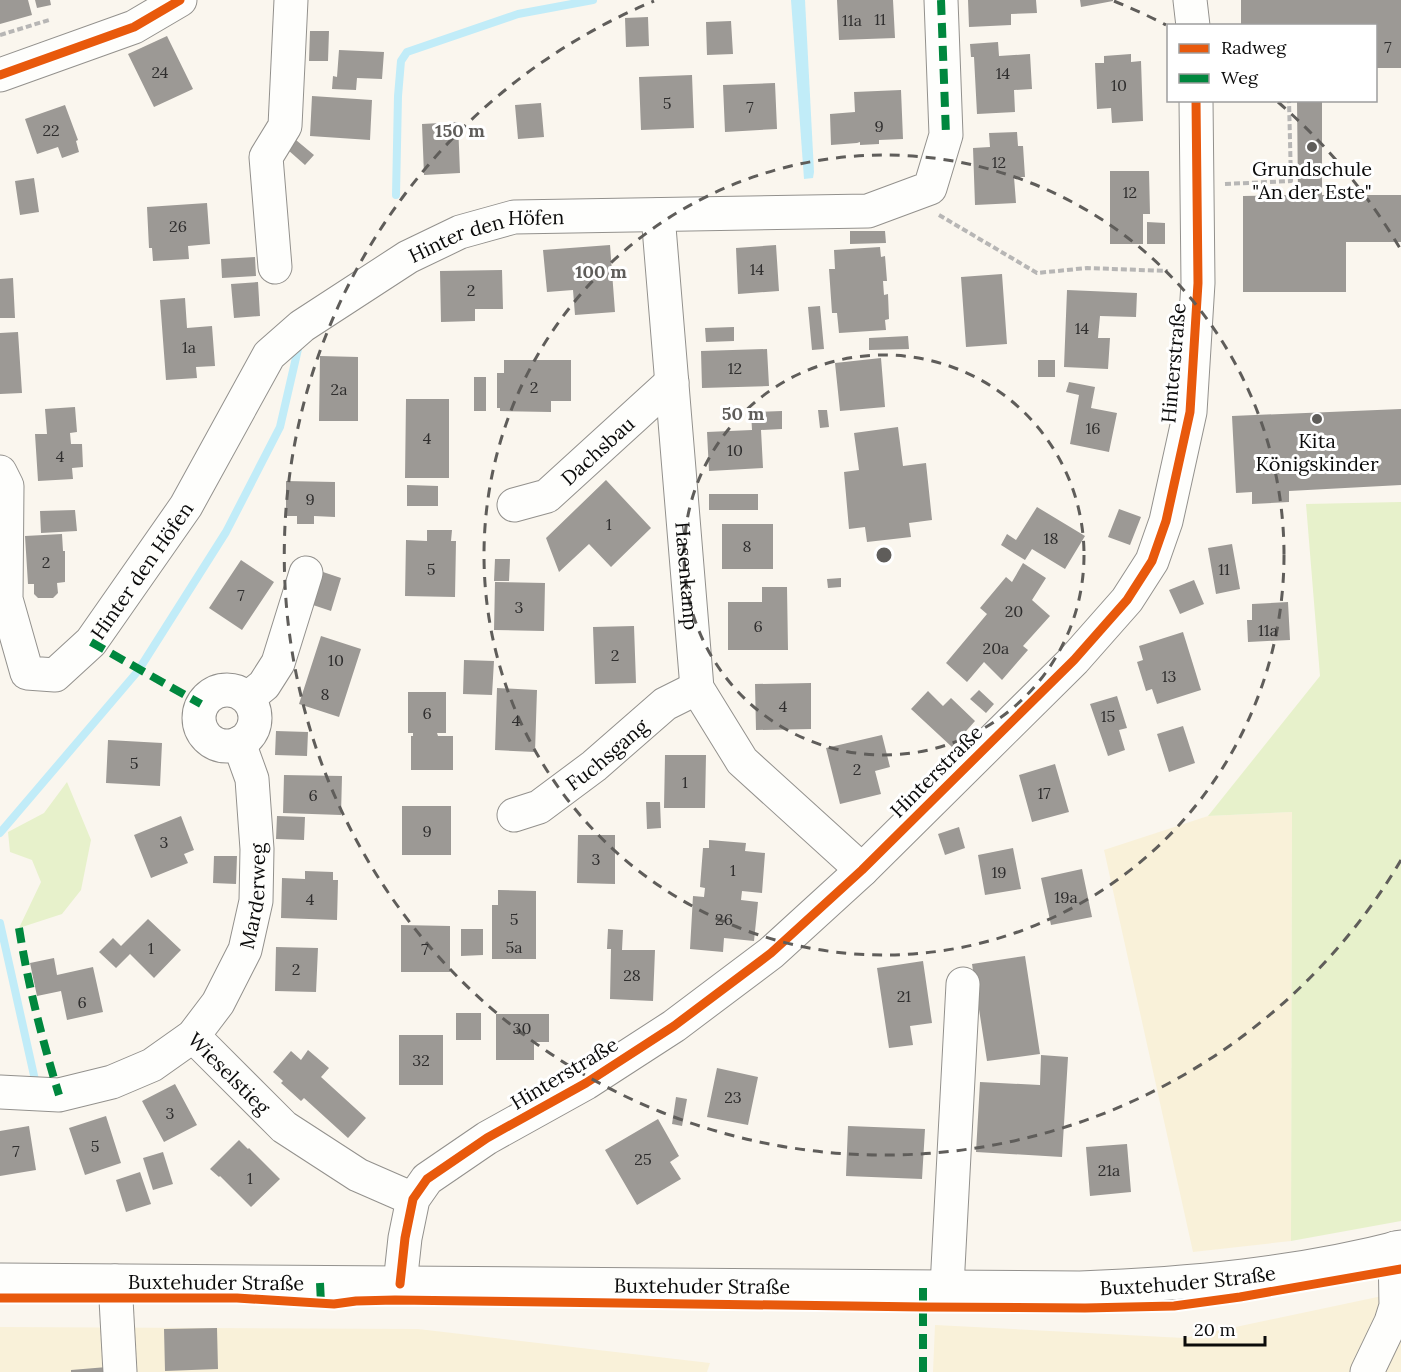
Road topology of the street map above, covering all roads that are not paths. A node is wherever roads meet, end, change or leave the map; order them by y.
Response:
1 (180, 0) edge
2 (291, 0) edge
3 (941, 0) edge
4 (1190, 0) edge
5 (1193, 24) edge
6 (0, 75) edge
7 (1196, 102) edge
8 (658, 215) junction
9 (275, 267) dead end
10 (672, 382) junction
11 (0, 472) edge
12 (514, 505) dead end
13 (306, 573) dead end
14 (697, 688) junction
15 (248, 698) junction
16 (239, 743) junction
17 (514, 815) dead end
18 (862, 870) junction
19 (963, 984) dead end
20 (193, 1036) junction
21 (0, 1092) edge
22 (413, 1199) junction
23 (1398, 1248) edge
24 (0, 1280) edge
25 (115, 1281) junction
26 (400, 1284) junction
27 (947, 1287) junction
28 (120, 1372) edge
29 (1367, 1372) edge

1 - 6 street
2 - 9 street
3 - 8 street, Hinter den Höfen
4 - 5 street
7 - 18 street, Hinterstraße
8 - 10 street, Hasenkamp
8 - 11 street, Hinter den Höfen
10 - 12 street, Dachsbau
10 - 14 street, Hasenkamp
13 - 15 street
14 - 17 street, Fuchsgang
14 - 18 street, Hasenkamp
15 - 16 street
15 - 16 street
16 - 20 street, Marderweg
18 - 22 street, Hinterstraße
19 - 27 street
20 - 21 street, Wieselstieg
20 - 22 street, Wieselstieg
22 - 26 street, Hinterstraße
23 - 27 street, Buxtehuder Straße
23 - 29 street
24 - 25 street, Buxtehuder Straße
25 - 26 street, Buxtehuder Straße
25 - 28 street
26 - 27 street, Buxtehuder Straße

